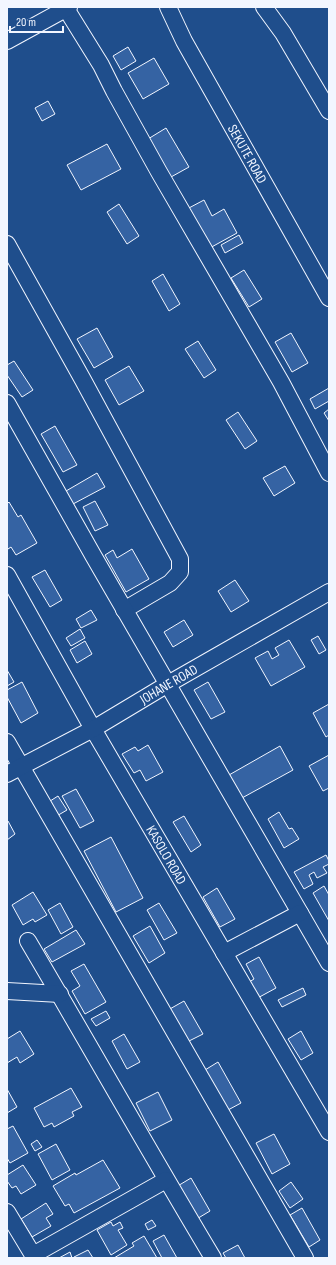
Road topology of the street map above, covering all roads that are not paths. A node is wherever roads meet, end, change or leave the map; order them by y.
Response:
1 (168, 7) edge
2 (264, 7) edge
3 (67, 8) edge
4 (7, 41) edge
5 (329, 111) edge
6 (7, 244) edge
7 (329, 298) edge
8 (7, 402) edge
9 (329, 474) edge
10 (7, 575) edge
11 (329, 592) edge
12 (124, 610) junction
13 (168, 684) junction
14 (93, 729) junction
15 (7, 742) edge
16 (21, 766) junction
17 (7, 774) edge
18 (300, 913) junction
19 (28, 941) dead end
20 (224, 953) junction
21 (329, 963) edge
22 (7, 991) edge
23 (60, 994) junction
24 (329, 1132) edge
25 (166, 1180) junction
26 (7, 1212) edge
27 (34, 1257) edge
28 (213, 1258) edge
29 (305, 1258) edge

1 - 7 street, SEKUTE ROAD
2 - 5 street
3 - 4 street
3 - 9 street
6 - 12 street
8 - 12 street
10 - 14 street, KASOLO ROAD
11 - 13 street, JOHANE ROAD
12 - 13 street
13 - 14 street, JOHANE ROAD
13 - 18 street
14 - 16 street, JOHANE ROAD
14 - 20 street, KASOLO ROAD
15 - 16 street
16 - 17 street, JOHANE ROAD
16 - 29 street
18 - 20 street
18 - 21 street
19 - 23 street
20 - 24 street, KASOLO ROAD
22 - 23 street
23 - 25 street
25 - 27 street
25 - 28 street
26 - 27 street

